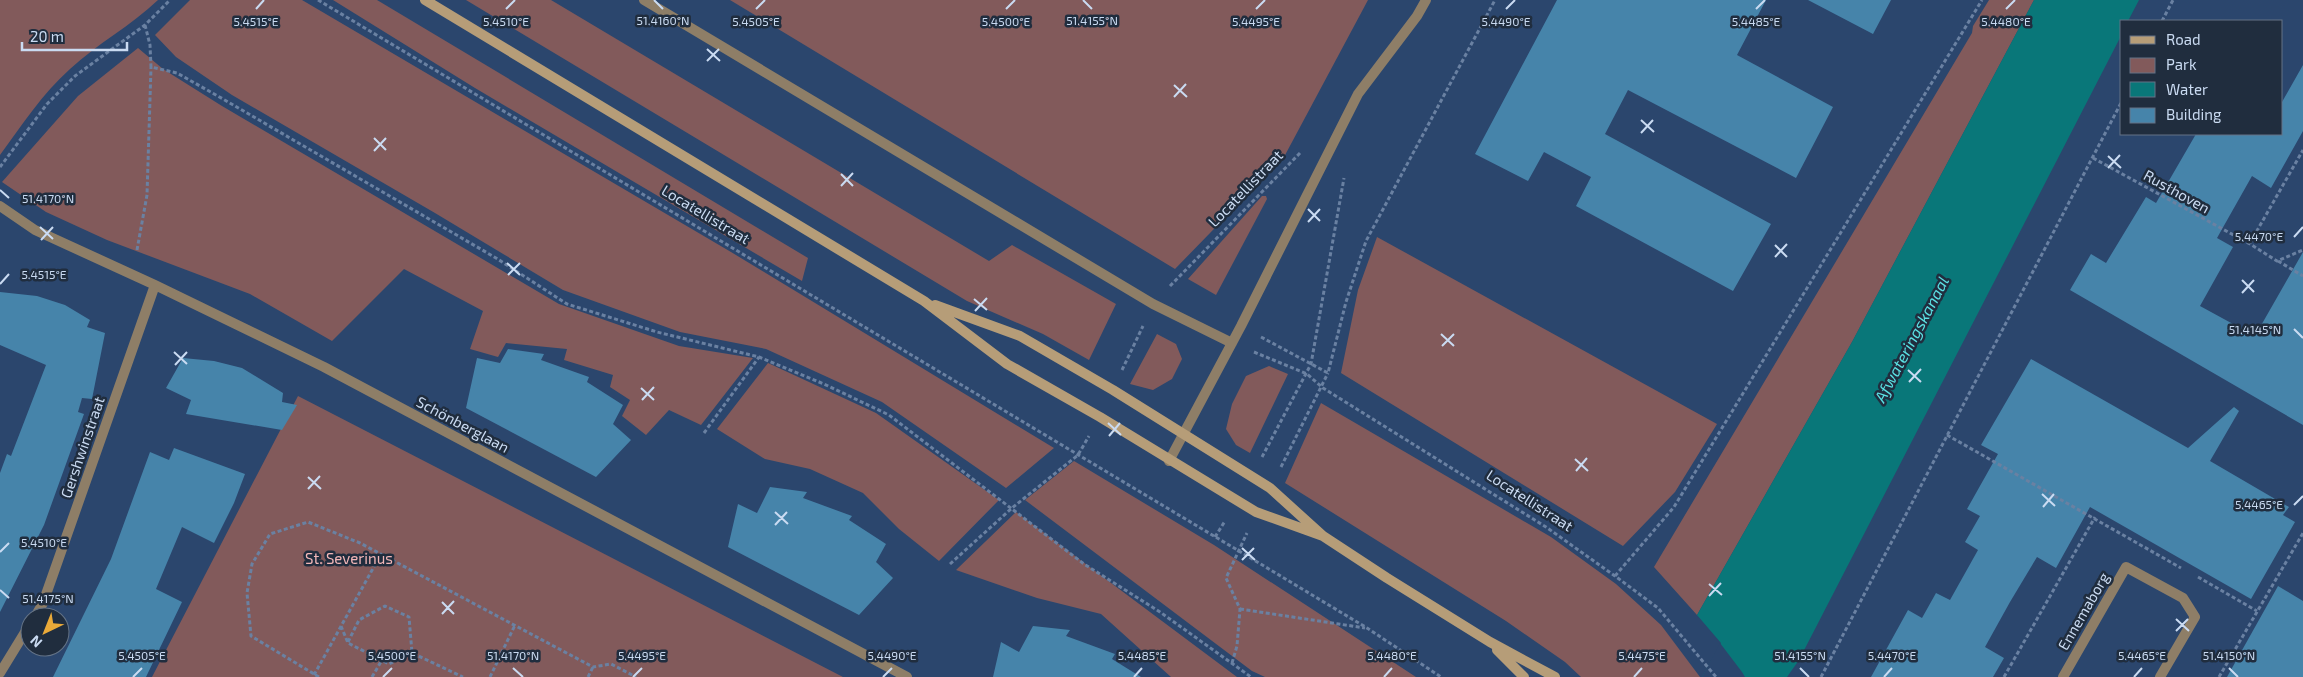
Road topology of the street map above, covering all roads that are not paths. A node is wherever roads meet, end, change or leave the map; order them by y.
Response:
1 (425, 0) edge
2 (644, 0) edge
3 (1426, 0) edge
4 (0, 206) edge
5 (155, 285) junction
6 (924, 301) junction
7 (1232, 343) junction
8 (1185, 434) junction
9 (1169, 461) junction
10 (1323, 536) junction
11 (40, 607) edge
12 (20, 640) edge
13 (1490, 642) junction
14 (0, 673) edge
15 (907, 677) edge
16 (1524, 677) edge
17 (1555, 677) edge
18 (2063, 677) edge
19 (2160, 677) edge

1 - 6 main road
2 - 7 street
3 - 7 street
4 - 5 street, Schönberglaan
5 - 11 street, Gershwinstraat
5 - 15 street, Schönberglaan
6 - 8 main road
6 - 9 main road
7 - 8 street
8 - 9 street
8 - 10 main road
9 - 10 main road
10 - 13 main road
12 - 14 street
13 - 16 main road
13 - 17 main road
18 - 19 street, Ennemaborg

